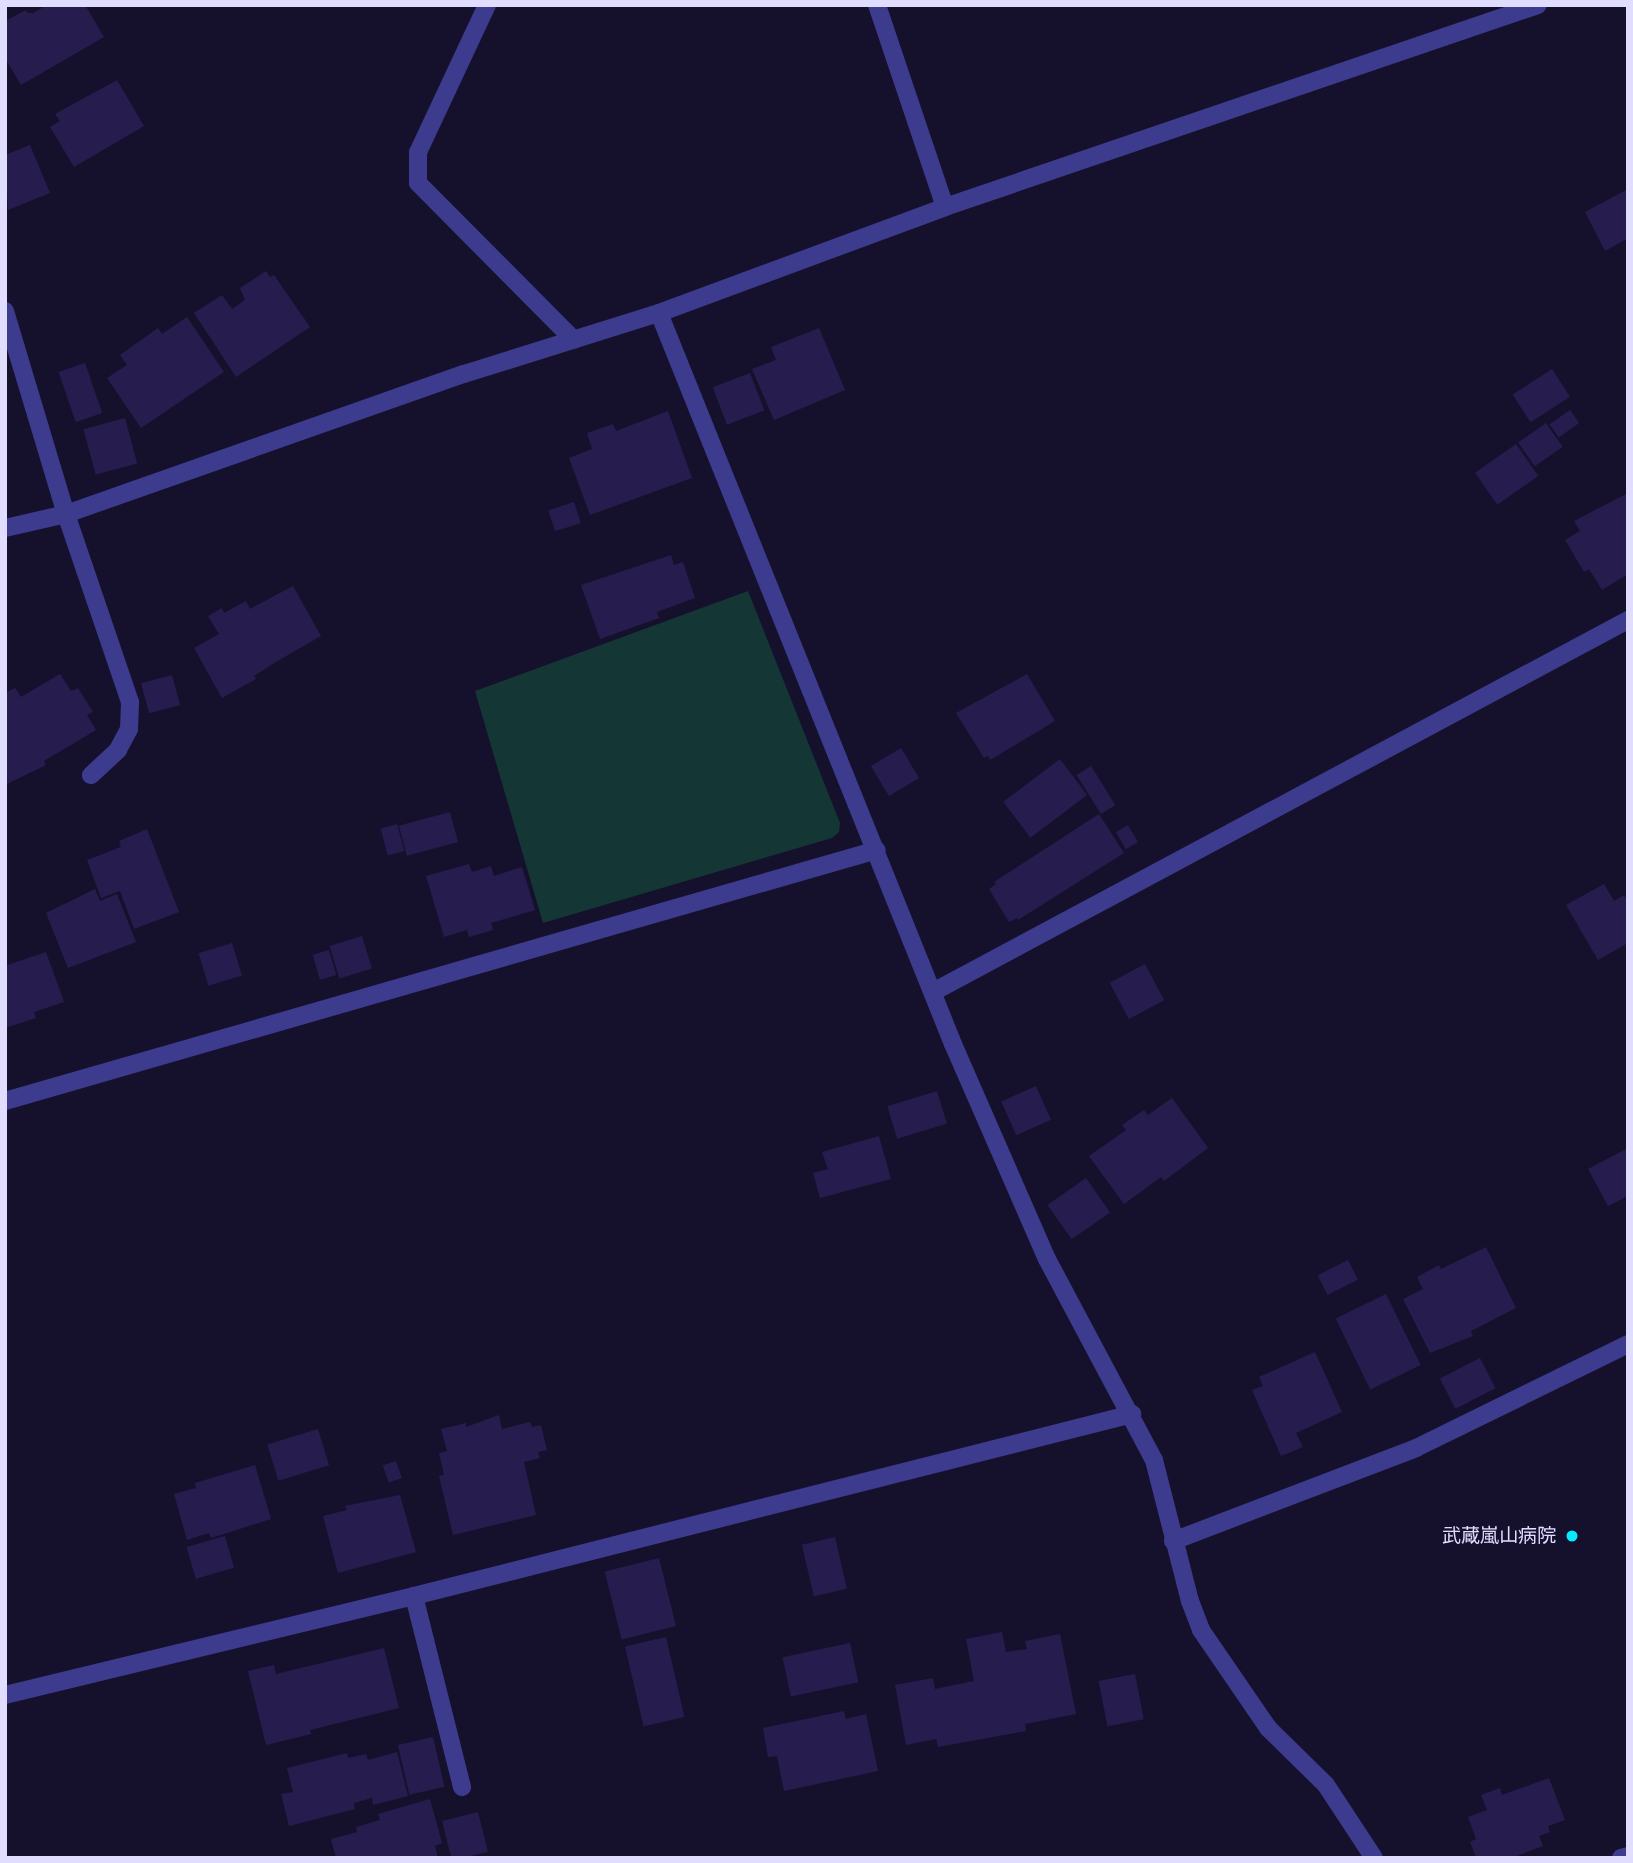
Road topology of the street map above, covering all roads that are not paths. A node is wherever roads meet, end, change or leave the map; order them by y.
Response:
1 (488, 5) edge
2 (877, 5) edge
3 (1538, 5) edge
4 (945, 206) junction
5 (5, 311) edge
6 (659, 313) junction
7 (574, 340) junction
8 (66, 514) junction
9 (5, 528) edge
10 (1628, 620) edge
11 (91, 775) dead end
12 (877, 850) junction
13 (933, 992) junction
14 (5, 1101) edge
15 (1628, 1344) edge
16 (1132, 1414) junction
17 (1173, 1541) junction
18 (414, 1596) junction
19 (5, 1695) edge
20 (462, 1787) dead end
21 (1628, 1856) edge
22 (1374, 1858) edge
23 (1621, 1858) edge

1 - 7 street
2 - 4 street
3 - 4 street
4 - 6 street
5 - 8 street
6 - 7 street
6 - 12 street
7 - 8 street
8 - 9 street
8 - 11 street
10 - 13 street
12 - 13 street
12 - 14 street
13 - 16 street
15 - 17 street
16 - 17 street
16 - 18 street
17 - 22 street
18 - 19 street
18 - 20 street
21 - 23 street

